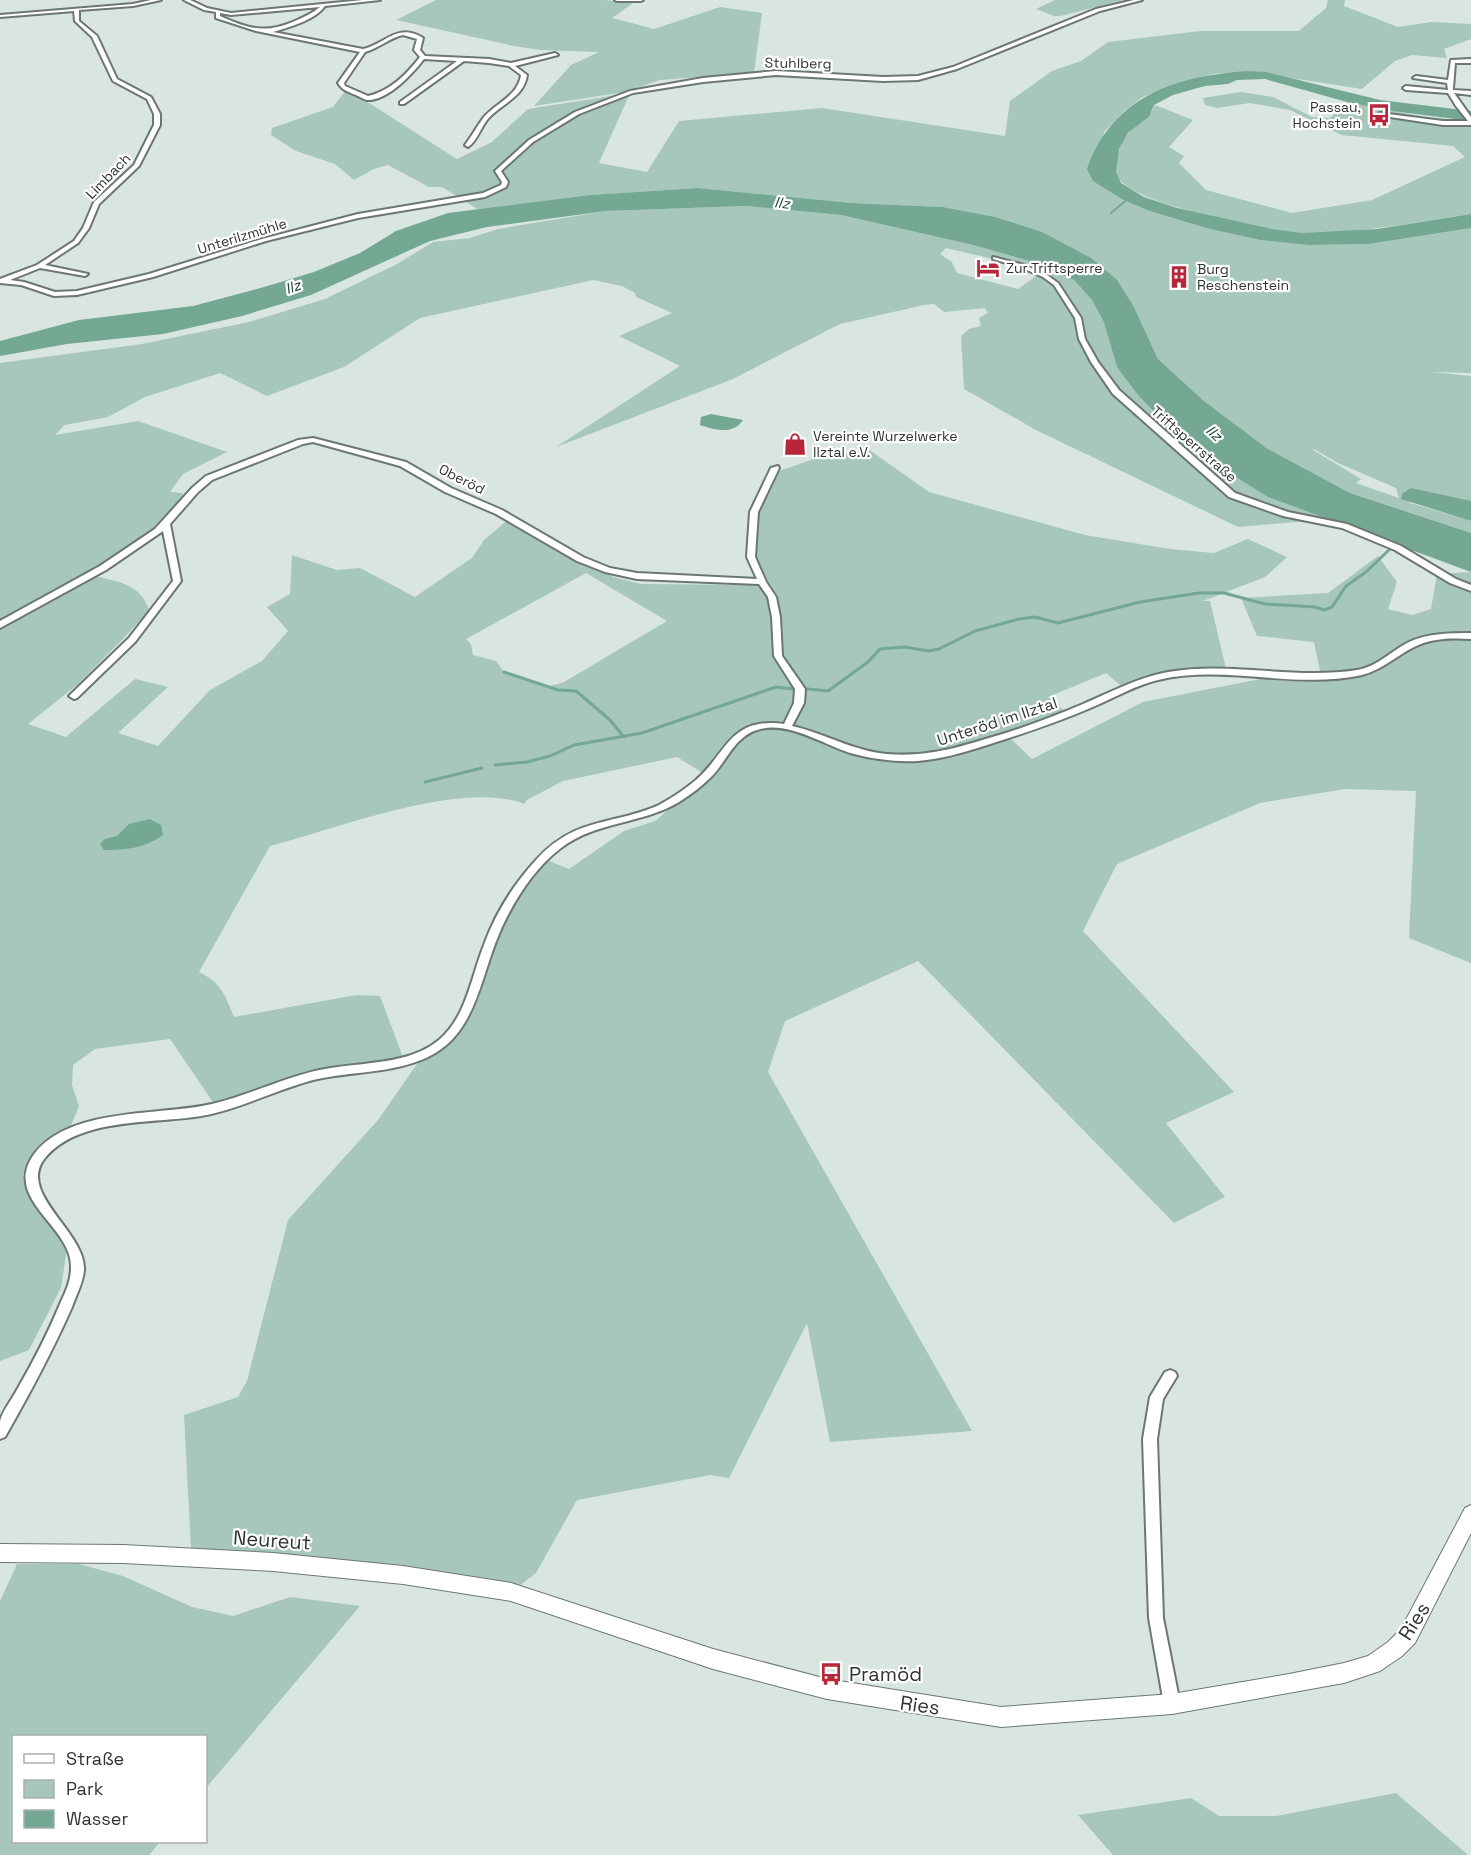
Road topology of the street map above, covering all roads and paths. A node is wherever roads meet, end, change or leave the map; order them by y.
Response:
1 (159, 0) edge
2 (186, 0) edge
3 (378, 0) edge
4 (617, 0) edge
5 (641, 0) edge
6 (1140, 0) edge
7 (322, 7) junction
8 (76, 9) junction
9 (219, 13) junction
10 (0, 16) edge
11 (268, 32) junction
12 (363, 51) junction
13 (555, 55) dead end
14 (423, 57) junction
15 (463, 59) junction
16 (1471, 61) edge
17 (511, 65) junction
18 (1416, 78) dead end
19 (1450, 82) junction
20 (1406, 88) dead end
21 (1449, 92) junction
22 (1471, 93) edge
23 (402, 103) dead end
24 (1380, 115) dead end
25 (1471, 122) edge
26 (468, 145) dead end
27 (492, 193) joint
28 (995, 258) dead end
29 (39, 266) junction
30 (85, 274) dead end
31 (2, 280) edge
32 (775, 468) dead end
33 (166, 524) junction
34 (762, 582) junction
35 (1471, 588) edge
36 (0, 626) edge
37 (1471, 636) edge
38 (74, 696) dead end
39 (787, 726) junction
40 (1170, 1376) dead end
41 (0, 1433) edge
42 (1471, 1514) edge
43 (0, 1553) edge
44 (538, 1600) joint
45 (1172, 1704) junction

1 - 8 street
2 - 9 street
3 - 7 street
4 - 5 street
6 - 27 street, Stuhlberg
7 - 9 street
7 - 11 street
8 - 10 street
8 - 29 street, Limbach
9 - 11 street
11 - 12 street
12 - 14 street
12 - 14 street
13 - 17 street
14 - 15 street
15 - 17 street
15 - 23 street
16 - 19 street
17 - 26 street
18 - 19 street
19 - 21 street
20 - 21 street
21 - 22 street
21 - 25 street
24 - 25 street
27 - 31 street, Unterilzmühle
28 - 35 street, Triftsperrstraße
29 - 30 street
29 - 31 street
32 - 34 street
33 - 34 street, Oberöd
33 - 36 street, Oberöd
33 - 38 street
34 - 39 street
37 - 39 street, Unteröd im Ilztal
39 - 41 street, Unteröd im Ilztal
40 - 45 street
42 - 45 street, Ries
43 - 44 street, Neureut
44 - 45 street, Ries

